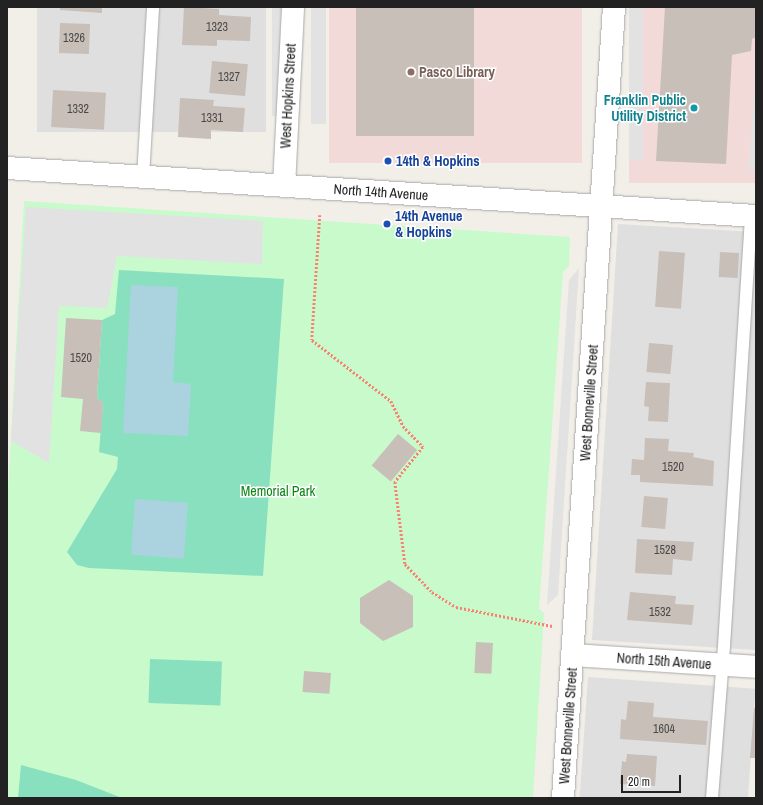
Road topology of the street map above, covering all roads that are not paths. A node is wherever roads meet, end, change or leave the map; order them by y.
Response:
1 (153, 7) edge
2 (293, 7) edge
3 (614, 7) edge
4 (7, 168) edge
5 (143, 177) junction
6 (284, 186) junction
7 (601, 206) junction
8 (753, 216) edge
9 (572, 655) junction
10 (721, 664) junction
11 (756, 667) edge
12 (563, 798) edge
13 (712, 798) edge

1 - 5 lane
2 - 6 street, West Hopkins Street
3 - 7 street, West Bonneville Street
4 - 5 street, North 14th Avenue
5 - 6 street, North 14th Avenue
6 - 7 street, North 14th Avenue
7 - 8 street, North 14th Avenue
7 - 9 street, West Bonneville Street
8 - 10 lane
9 - 10 street, North 15th Avenue
9 - 12 street, West Bonneville Street
10 - 11 street, North 15th Avenue
10 - 13 lane

